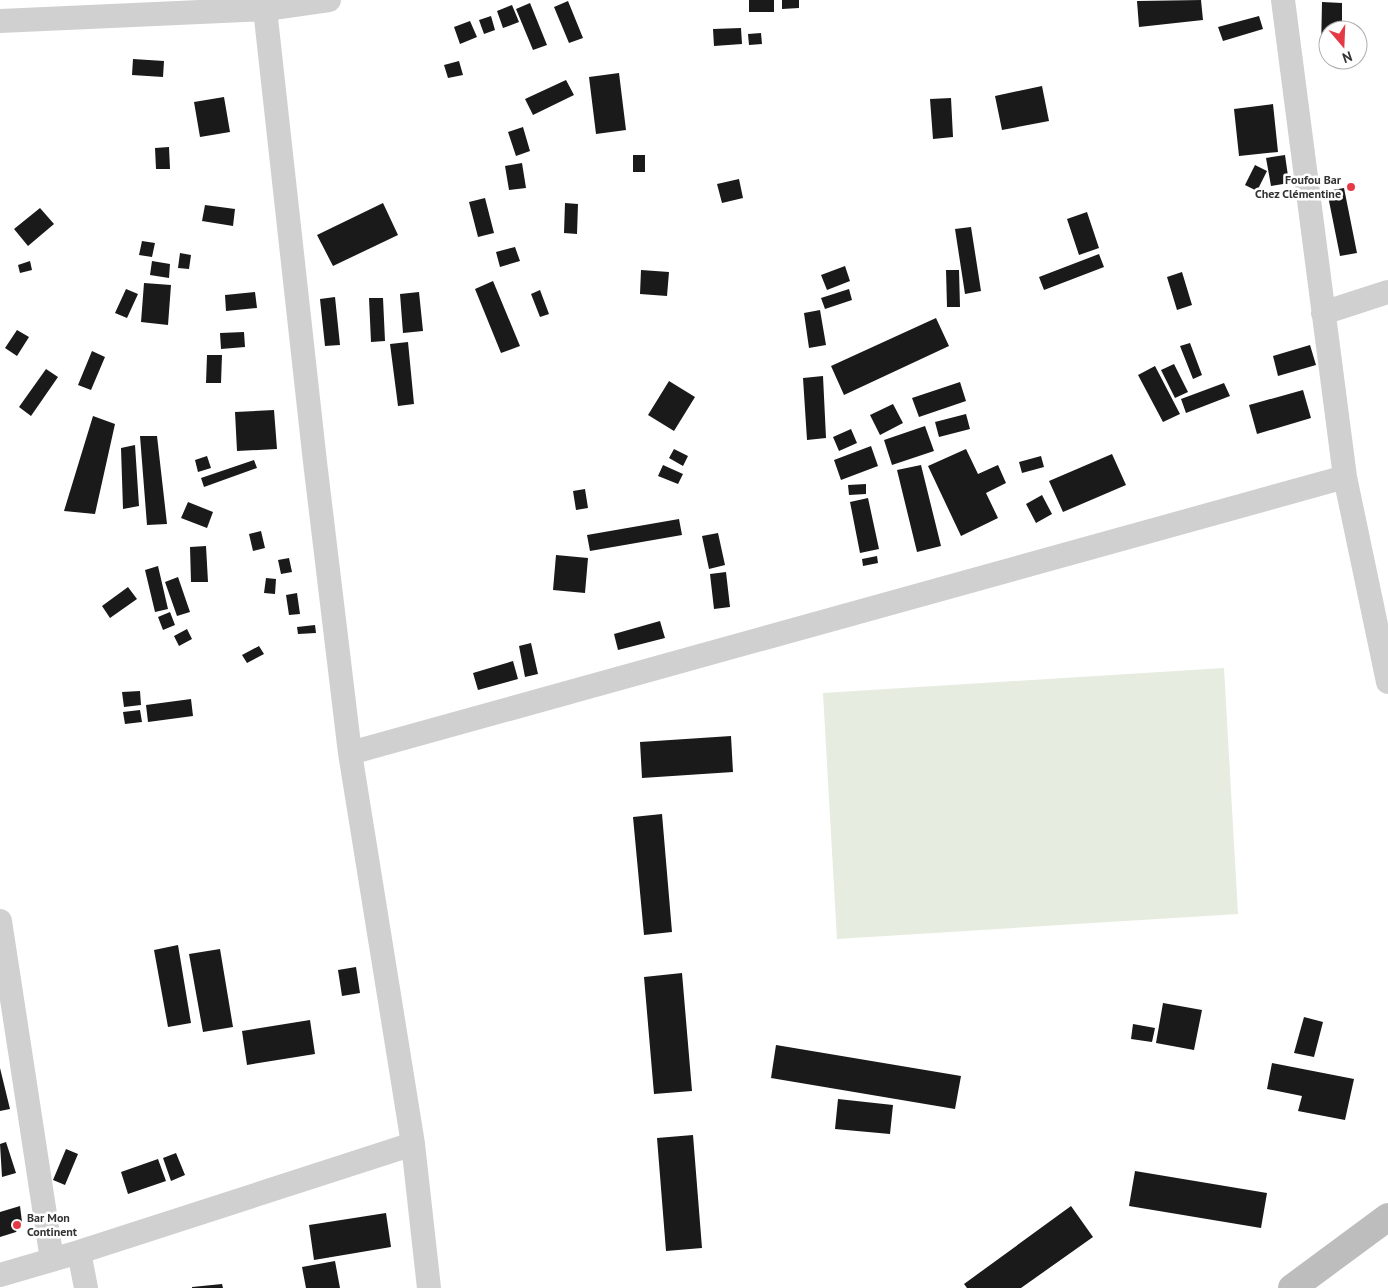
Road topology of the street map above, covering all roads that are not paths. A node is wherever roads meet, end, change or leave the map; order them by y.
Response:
1 (329, 0) edge
2 (1283, 0) edge
3 (265, 5) edge
4 (0, 21) edge
5 (1388, 292) edge
6 (1323, 313) junction
7 (1345, 477) junction
8 (1388, 682) edge
9 (350, 753) junction
10 (0, 921) edge
11 (413, 1144) junction
12 (1388, 1217) edge
13 (79, 1252) junction
14 (52, 1260) junction
15 (0, 1275) edge
16 (86, 1288) edge
17 (429, 1288) edge
18 (1292, 1288) edge

1 - 3 street
2 - 6 street
3 - 4 street
3 - 9 street
5 - 6 street
6 - 7 street
7 - 8 street
7 - 9 street
9 - 11 street
10 - 14 street
11 - 13 street
11 - 17 street
12 - 18 main road
13 - 14 street
13 - 16 street
14 - 15 street

